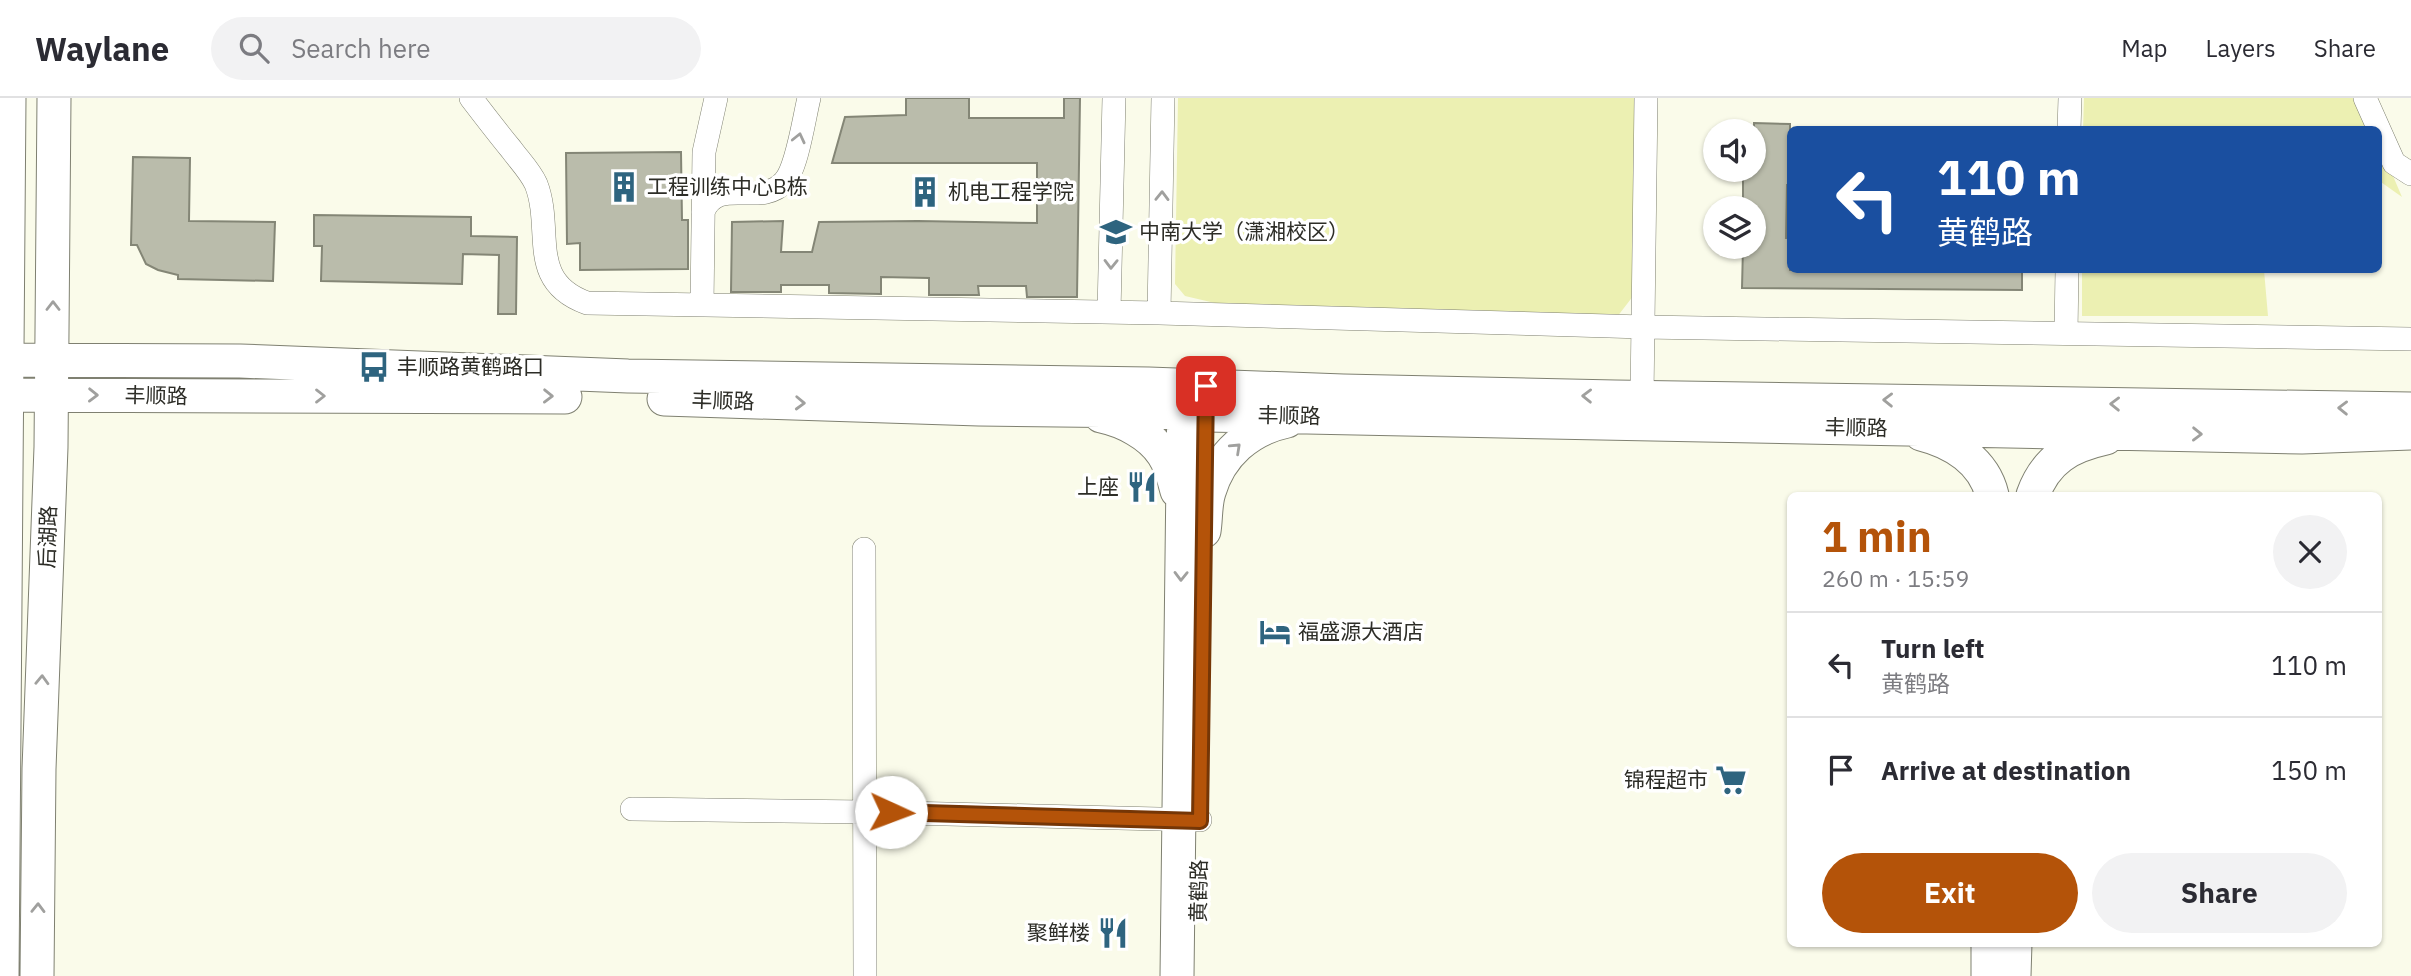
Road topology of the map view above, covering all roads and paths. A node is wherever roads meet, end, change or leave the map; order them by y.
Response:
1 (9, 98) edge
2 (54, 98) edge
3 (471, 98) edge
4 (716, 98) edge
5 (809, 98) edge
6 (1114, 98) edge
7 (1163, 98) edge
8 (1646, 98) edge
9 (2070, 98) edge
10 (2365, 98) edge
11 (2069, 126) edge
12 (2377, 126) edge
13 (5, 136) edge
14 (2382, 136) edge
15 (704, 161) junction
16 (2411, 174) edge
17 (730, 193) junction
18 (703, 212) junction
19 (2067, 273) edge
20 (702, 305) junction
21 (1109, 312) junction
22 (1159, 313) junction
23 (1643, 327) junction
24 (2066, 333) junction
25 (2411, 339) edge
26 (4, 360) edge
27 (52, 360) junction
28 (3, 395) edge
29 (52, 395) junction
30 (1642, 397) junction
31 (1195, 400) junction
32 (2411, 409) edge
33 (1068, 410) junction
34 (1995, 416) junction
35 (2029, 416) junction
36 (1314, 417) junction
37 (1880, 428) junction
38 (2129, 432) junction
39 (2411, 433) edge
40 (1992, 492) edge
41 (1993, 492) edge
42 (2027, 492) edge
43 (2034, 492) edge
44 (1193, 530) junction
45 (864, 550) dead end
46 (632, 809) dead end
47 (865, 812) junction
48 (1190, 820) junction
49 (1988, 947) edge
50 (2015, 947) edge
51 (2, 976) edge
52 (37, 976) edge
53 (865, 976) edge
54 (1177, 976) edge
55 (1198, 976) edge
56 (1989, 976) edge
57 (2014, 976) edge

1 - 13 main road
27 -> 2 main road, 后湖路
3 - 20 street
4 - 15 street
17 -> 5 street
6 -> 21 street
22 -> 7 street
8 - 23 street
9 - 11 street
10 - 12 street
13 - 26 main road
14 - 16 street
15 - 17 street
15 - 18 street
17 - 18 street
18 - 20 street
19 - 24 street
20 - 21 street
21 - 22 street
22 - 23 street
23 - 24 street
23 - 30 street
24 - 25 street
26 - 27 main road
26 - 28 main road
27 - 29 main road, 后湖路
27 - 31 main road
28 - 29 main road, 丰顺路
28 - 51 main road
29 -> 33 main road, 丰顺路
52 -> 29 main road, 后湖路
30 -> 31 main road
34 -> 30 main road
31 - 33 main road, 丰顺路
31 - 36 main road, 丰顺路
31 - 44 main road, 黄鹤路
32 -> 35 main road
33 - 44 main road
34 - 35 main road, 丰顺路
34 - 37 main road, 丰顺路
34 - 41 main road
35 - 38 main road, 丰顺路
35 - 42 main road
36 - 37 main road, 丰顺路
44 -> 36 main road
37 - 40 main road
38 -> 39 main road, 丰顺路
38 - 43 main road
44 - 48 main road, 黄鹤路
45 - 47 street
46 - 47 street
47 - 48 street
47 - 53 street
48 - 54 main road
48 - 55 main road, 黄鹤路
49 - 56 main road
50 - 57 main road

